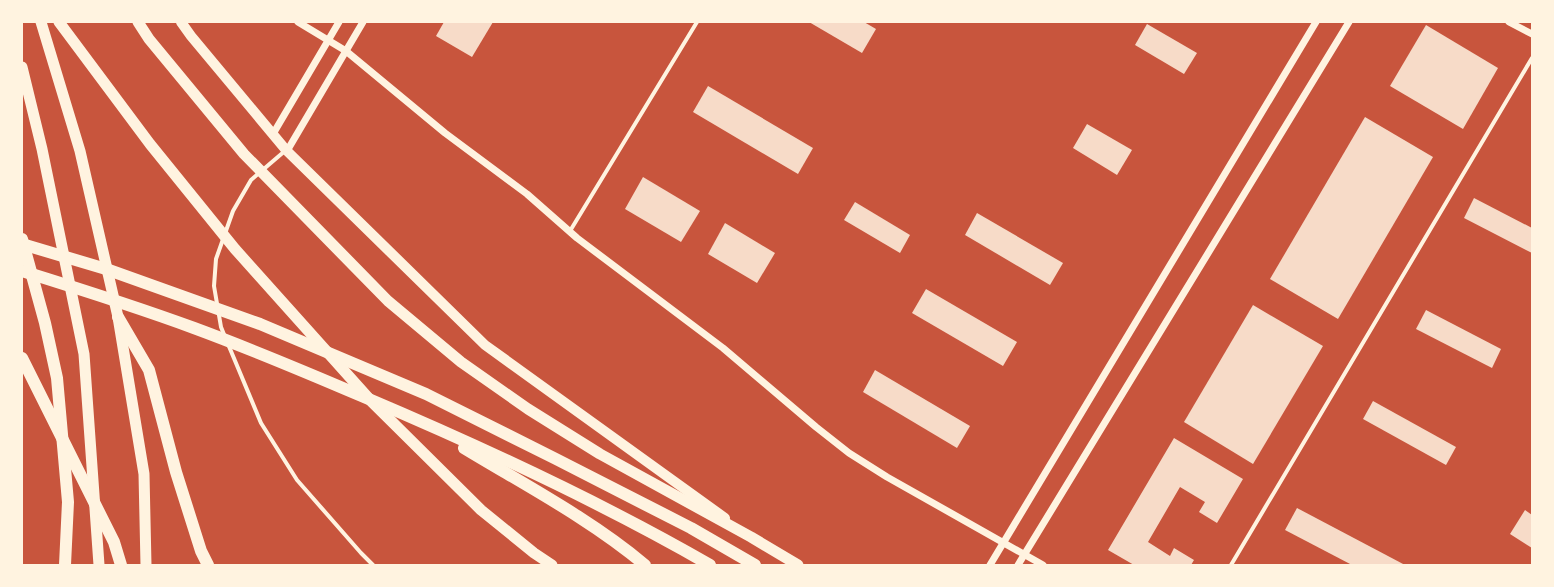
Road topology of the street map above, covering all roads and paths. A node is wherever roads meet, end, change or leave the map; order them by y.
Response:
1 (41, 22) edge
2 (59, 22) edge
3 (138, 22) edge
4 (181, 22) edge
5 (298, 22) edge
6 (339, 22) edge
7 (363, 22) edge
8 (697, 22) edge
9 (1316, 22) edge
10 (1349, 22) edge
11 (1509, 22) edge
12 (1532, 34) edge
13 (328, 40) junction
14 (346, 51) junction
15 (1532, 58) edge
16 (22, 67) edge
17 (273, 134) junction
18 (286, 150) junction
19 (570, 231) junction
20 (22, 238) edge
21 (22, 244) edge
22 (22, 271) edge
23 (118, 317) junction
24 (22, 358) edge
25 (413, 418) junction
26 (751, 537) junction
27 (1004, 542) junction
28 (1025, 555) junction
29 (64, 565) edge
30 (99, 565) edge
31 (121, 565) edge
32 (146, 565) edge
33 (208, 565) edge
34 (373, 565) edge
35 (552, 565) edge
36 (644, 565) edge
37 (710, 565) edge
38 (755, 565) edge
39 (798, 565) edge
40 (990, 565) edge
41 (1018, 565) edge
42 (1043, 565) edge
43 (1231, 565) edge

1 - 23 highway
2 - 35 highway
3 - 26 highway
4 - 17 main road
5 - 13 street
6 - 13 street
7 - 14 street
8 - 19 street
9 - 27 street
10 - 28 street
11 - 12 street
13 - 14 street
13 - 17 street
14 - 18 street
14 - 19 street
15 - 43 street
16 - 30 highway
17 - 18 main road
18 - 26 main road
18 - 34 street
19 - 27 street
20 - 29 highway
21 - 38 highway
22 - 25 highway
23 - 32 highway
23 - 33 highway
24 - 31 highway
25 - 36 highway
25 - 37 highway
26 - 39 highway
27 - 28 street
27 - 40 street
28 - 41 street
28 - 42 street

